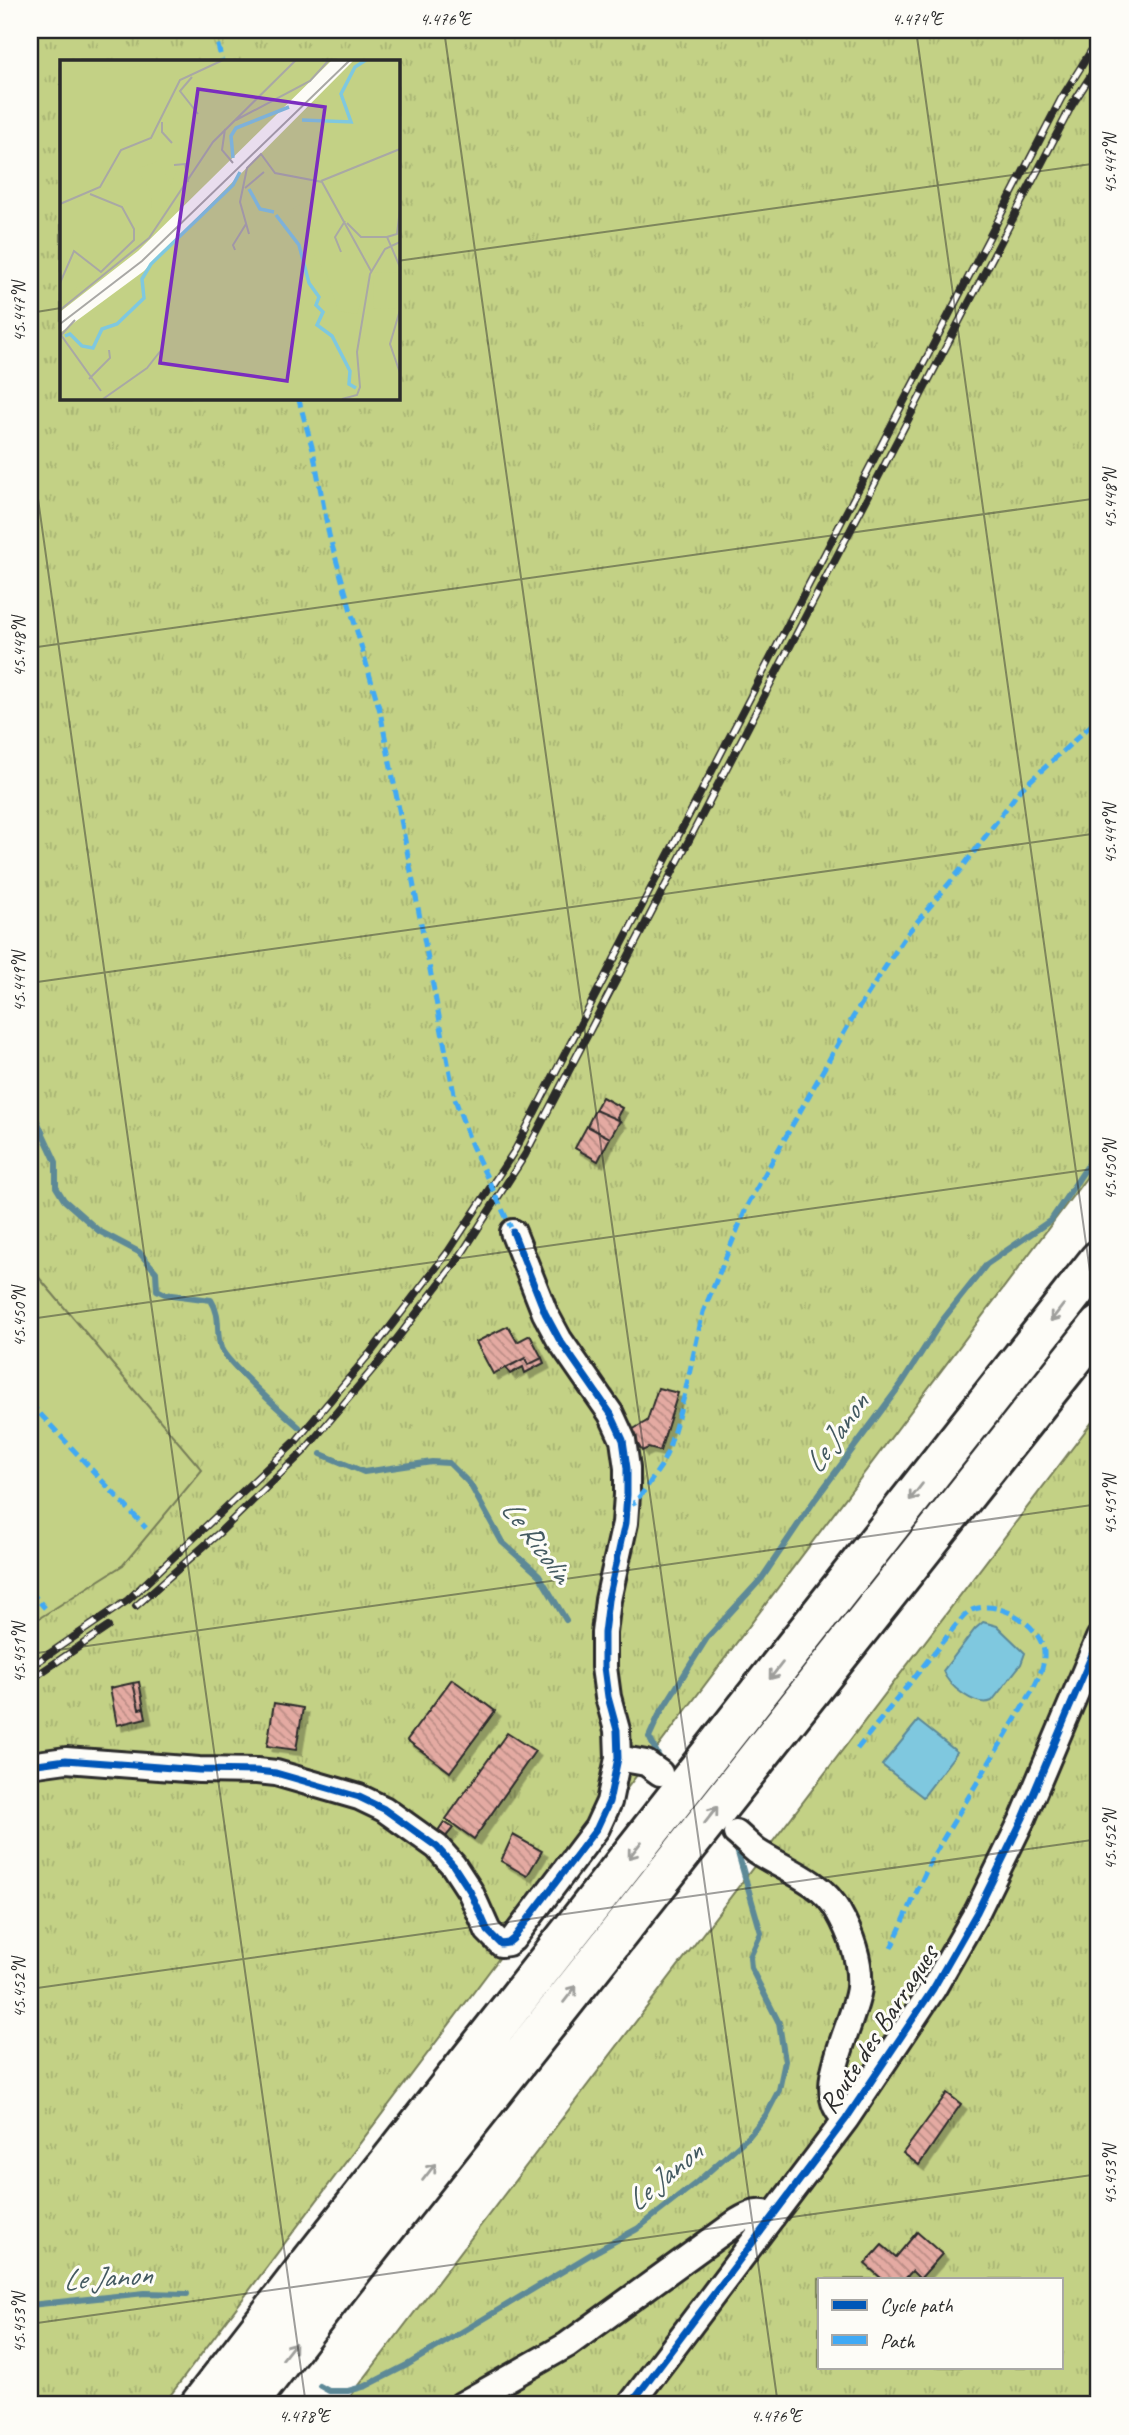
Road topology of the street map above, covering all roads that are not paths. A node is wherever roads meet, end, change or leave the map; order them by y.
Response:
1 (513, 1232) dead end
2 (1099, 1260) edge
3 (1099, 1326) edge
4 (1099, 1639) edge
5 (618, 1758) junction
6 (30, 1765) edge
7 (660, 1773) dead end
8 (736, 1833) dead end
9 (845, 2119) junction
10 (772, 2216) junction
11 (200, 2405) edge
12 (247, 2405) edge
13 (461, 2405) edge
14 (630, 2405) edge

1 - 5 street
2 -> 11 highway
12 -> 3 highway
4 - 9 street, Route des Barraques
5 - 6 street
5 - 7 street
8 - 9 street
9 - 10 street, Route des Barraques
10 - 13 street
10 - 14 street, Route des Barraques

